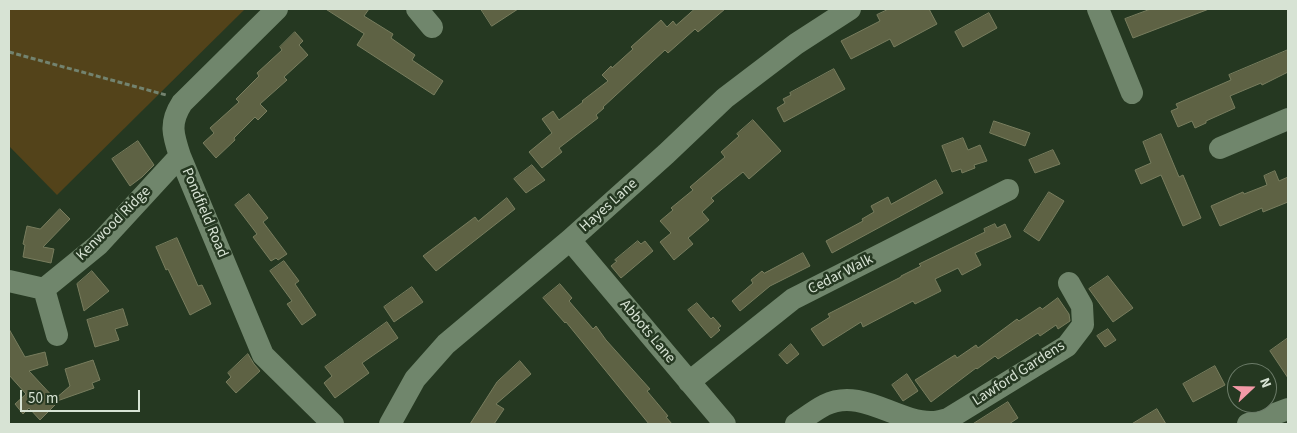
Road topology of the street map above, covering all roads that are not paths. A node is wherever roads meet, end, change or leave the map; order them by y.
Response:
1 (277, 9) edge
2 (417, 9) edge
3 (850, 9) edge
4 (1098, 9) edge
5 (432, 27) dead end
6 (1132, 93) dead end
7 (1288, 119) edge
8 (1220, 148) dead end
9 (180, 156) junction
10 (1008, 190) dead end
11 (570, 240) junction
12 (9, 281) edge
13 (1069, 283) dead end
14 (44, 289) junction
15 (57, 335) dead end
16 (688, 382) junction
17 (1288, 409) edge
18 (332, 424) edge
19 (390, 424) edge
20 (725, 424) edge
21 (796, 424) edge
22 (1248, 424) edge

1 - 9 street, Pondfield Road
2 - 5 street
3 - 11 street, Hayes Lane
4 - 6 street
7 - 8 street
9 - 14 street, Kenwood Ridge
9 - 18 street, Pondfield Road
10 - 16 street, Cedar Walk
11 - 16 street, Abbots Lane
11 - 19 street, Hayes Lane
12 - 14 street
13 - 21 street, Lawford Gardens
14 - 15 street
16 - 20 street, Abbots Lane
17 - 22 street

